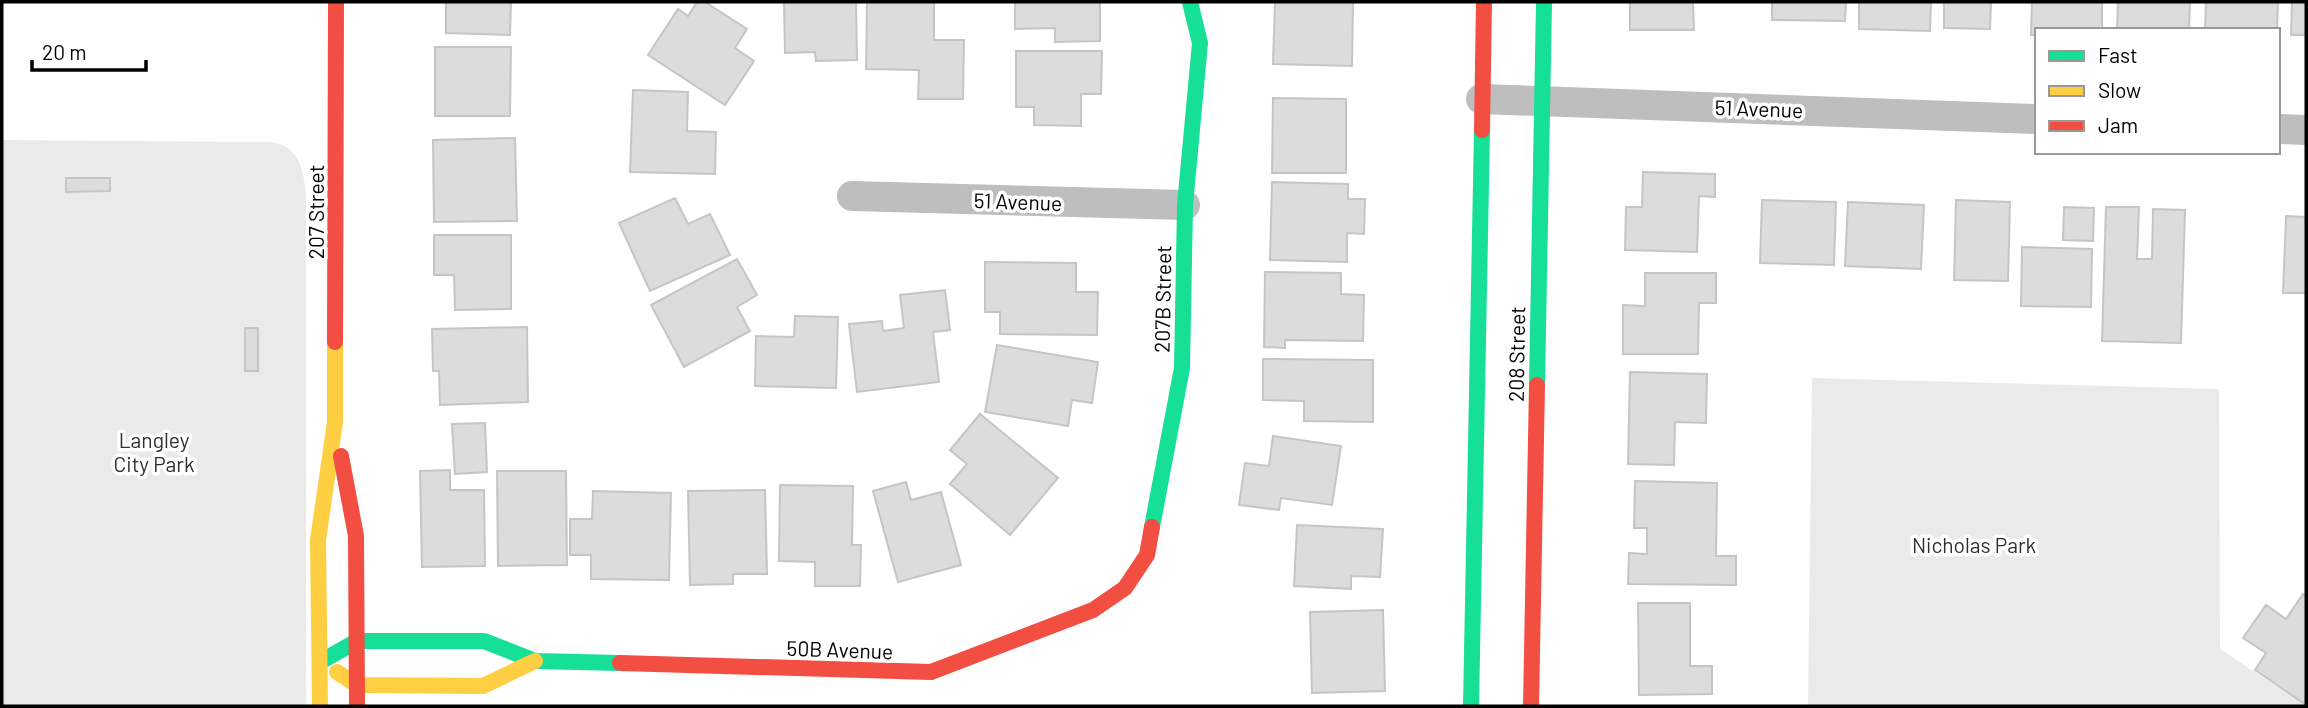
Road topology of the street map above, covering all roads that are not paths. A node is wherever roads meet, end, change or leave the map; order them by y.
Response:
1 (336, 2) edge
2 (1190, 2) edge
3 (1484, 2) edge
4 (1544, 2) edge
5 (1481, 99) junction
6 (1541, 100) junction
7 (2035, 119) edge
8 (2280, 129) edge
9 (2306, 130) edge
10 (852, 196) dead end
11 (1185, 205) junction
12 (335, 422) junction
13 (1125, 588) joint
14 (356, 641) junction
15 (535, 661) junction
16 (320, 662) junction
17 (357, 685) junction
18 (320, 706) edge
19 (357, 706) edge
20 (1471, 706) edge
21 (1531, 706) edge

1 - 12 street, 207 Street
2 - 11 street, 207B Street
3 - 5 street, 208 Street
4 - 6 street, 208 Street
5 - 6 street, 51 Avenue
5 - 20 street, 208 Street
6 - 7 street, 51 Avenue
6 - 21 street, 208 Street
8 - 9 street
10 - 11 street, 51 Avenue
11 - 13 street, 207B Street
12 - 14 street, 207 Street
12 - 16 street, 207 Street
13 - 15 street, 50B Avenue
14 - 15 street, 50B Avenue
14 - 16 street
14 - 17 street, 207 Street
15 - 17 street, 50B Avenue
16 - 17 street
16 - 18 street, 207 Street
17 - 19 street, 207 Street

